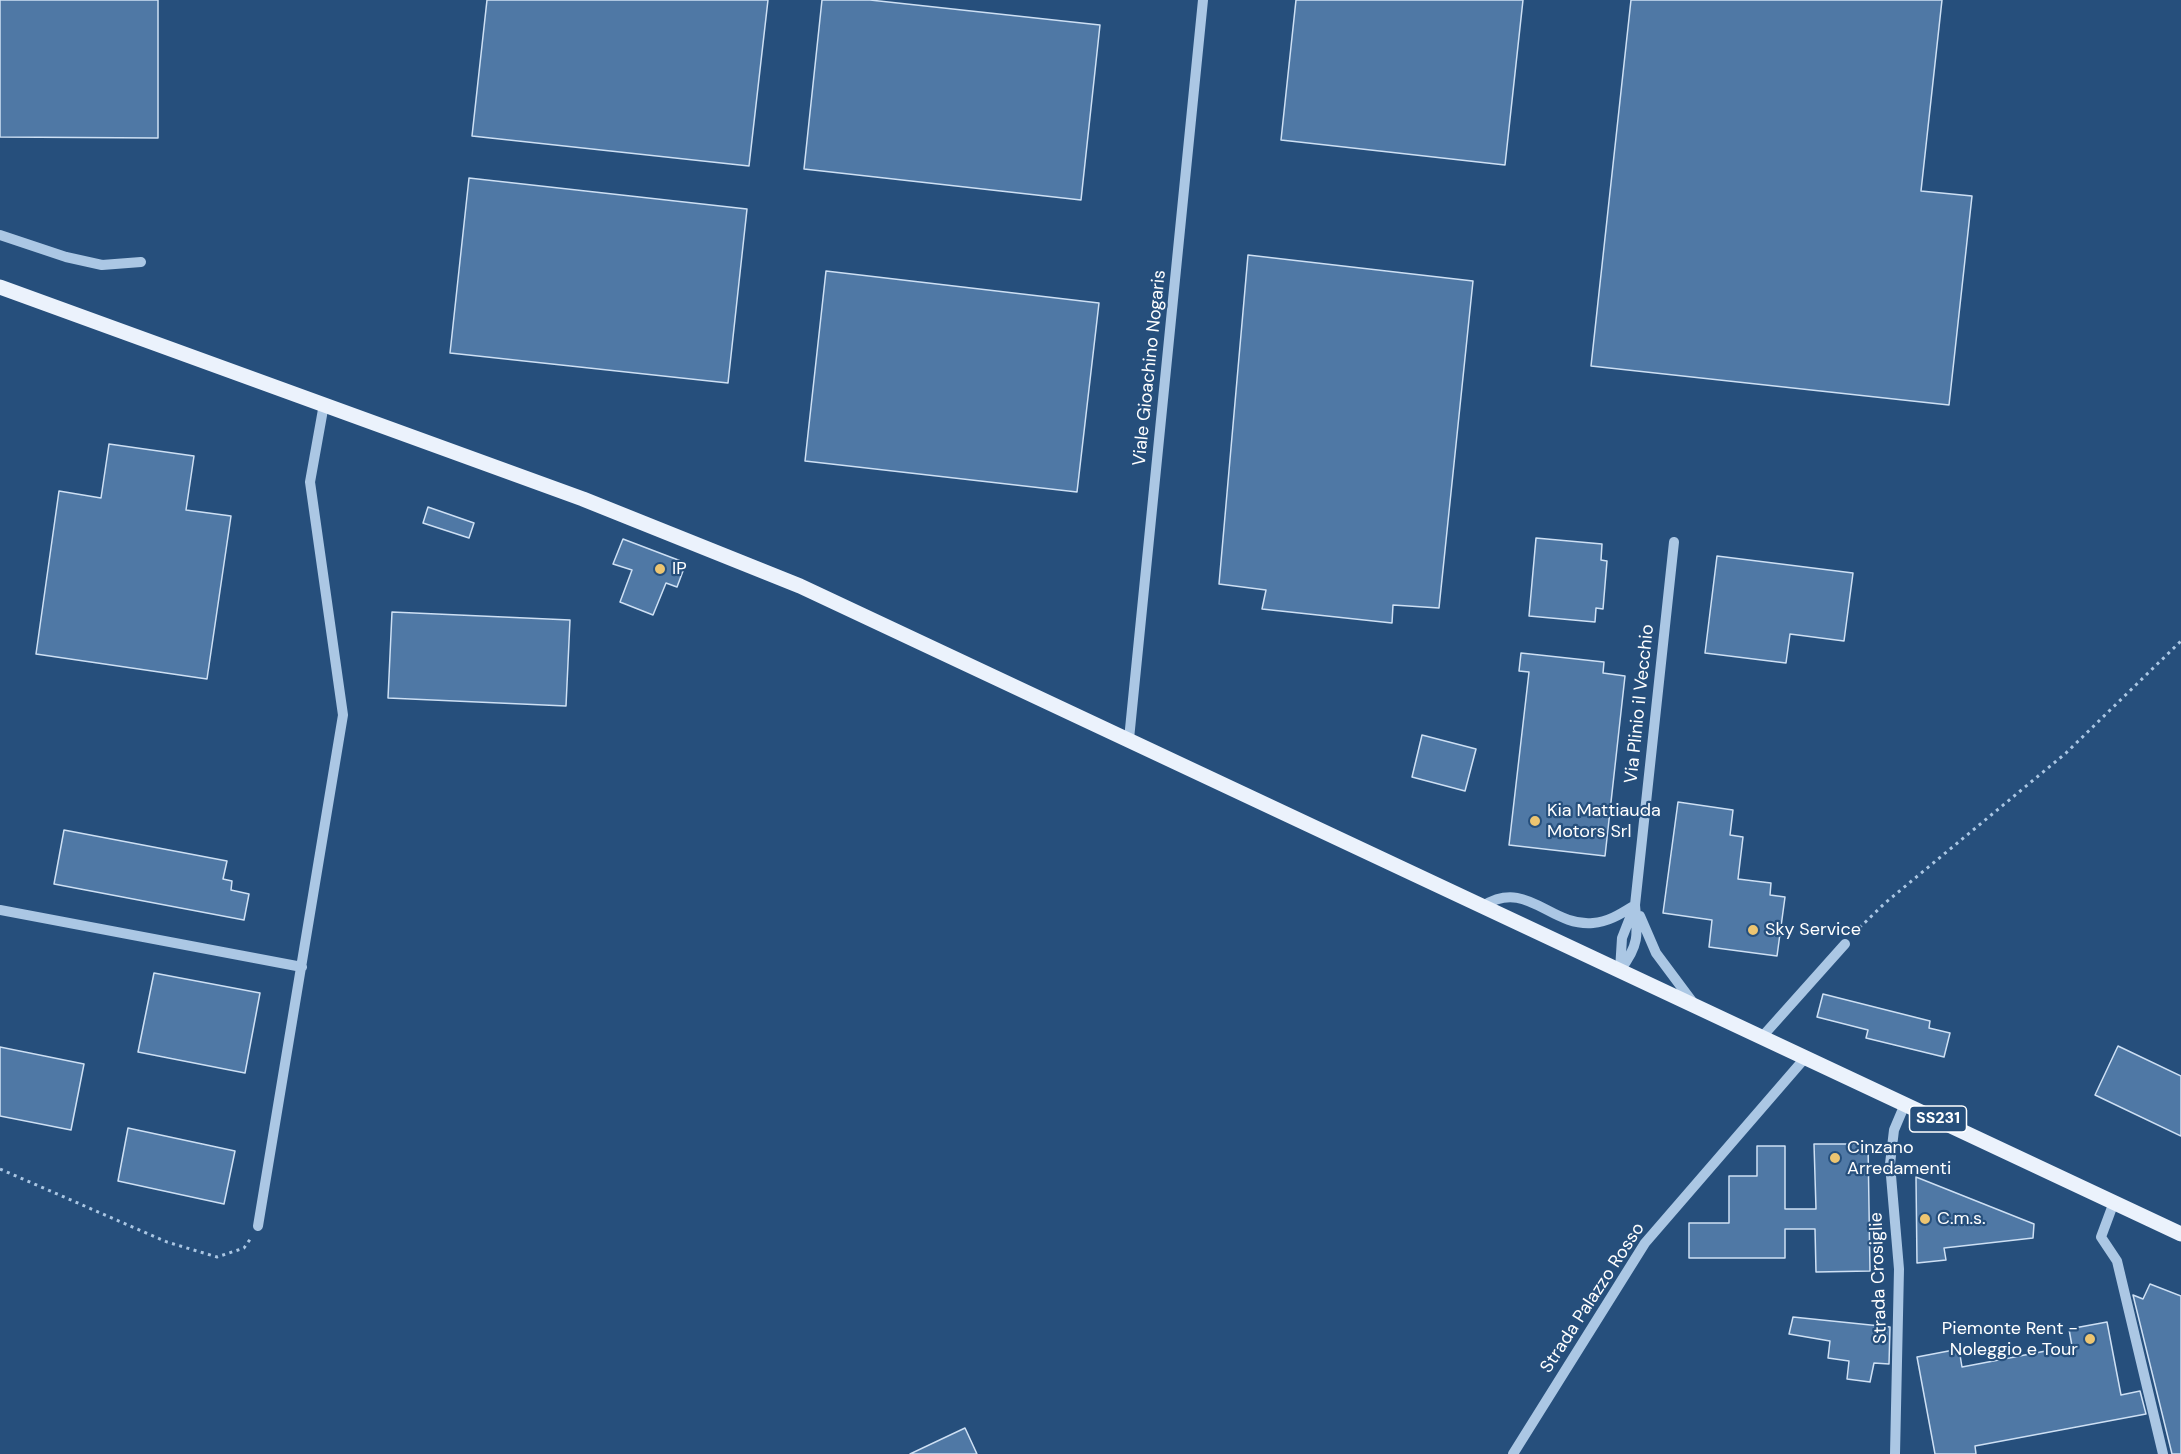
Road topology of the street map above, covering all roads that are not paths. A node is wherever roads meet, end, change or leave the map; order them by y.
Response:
1 (1203, 0) edge
2 (0, 235) edge
3 (141, 262) dead end
4 (0, 287) edge
5 (324, 404) junction
6 (1674, 542) dead end
7 (1129, 740) junction
8 (1635, 905) junction
9 (1483, 906) junction
10 (0, 910) edge
11 (1845, 944) road end
12 (302, 967) junction
13 (1620, 970) junction
14 (1695, 1005) junction
15 (1761, 1038) junction
16 (1805, 1058) junction
17 (1905, 1104) junction
18 (2114, 1202) junction
19 (258, 1226) road end
20 (2181, 1234) edge
21 (1513, 1454) edge
22 (1895, 1454) edge
23 (2163, 1454) edge

1 - 7 street, Viale Gioachino Nogaris
2 - 3 street
4 - 5 main road
5 - 7 main road
5 - 12 street
6 - 8 street, Via Plinio il Vecchio
7 - 9 main road
8 - 9 street
8 - 13 street, Via Plinio il Vecchio
8 - 14 street, Via Plinio il Vecchio
9 - 13 main road, SS231
10 - 12 street
11 - 15 street
12 - 19 street
13 - 14 main road, SS231
14 - 15 main road, SS231
15 - 16 main road, SS231
16 - 17 main road, SS231
16 - 21 street, Strada Palazzo Rosso
17 - 18 main road, SS231
17 - 22 street, Strada Crosiglie
18 - 20 main road, SS231
18 - 23 street

